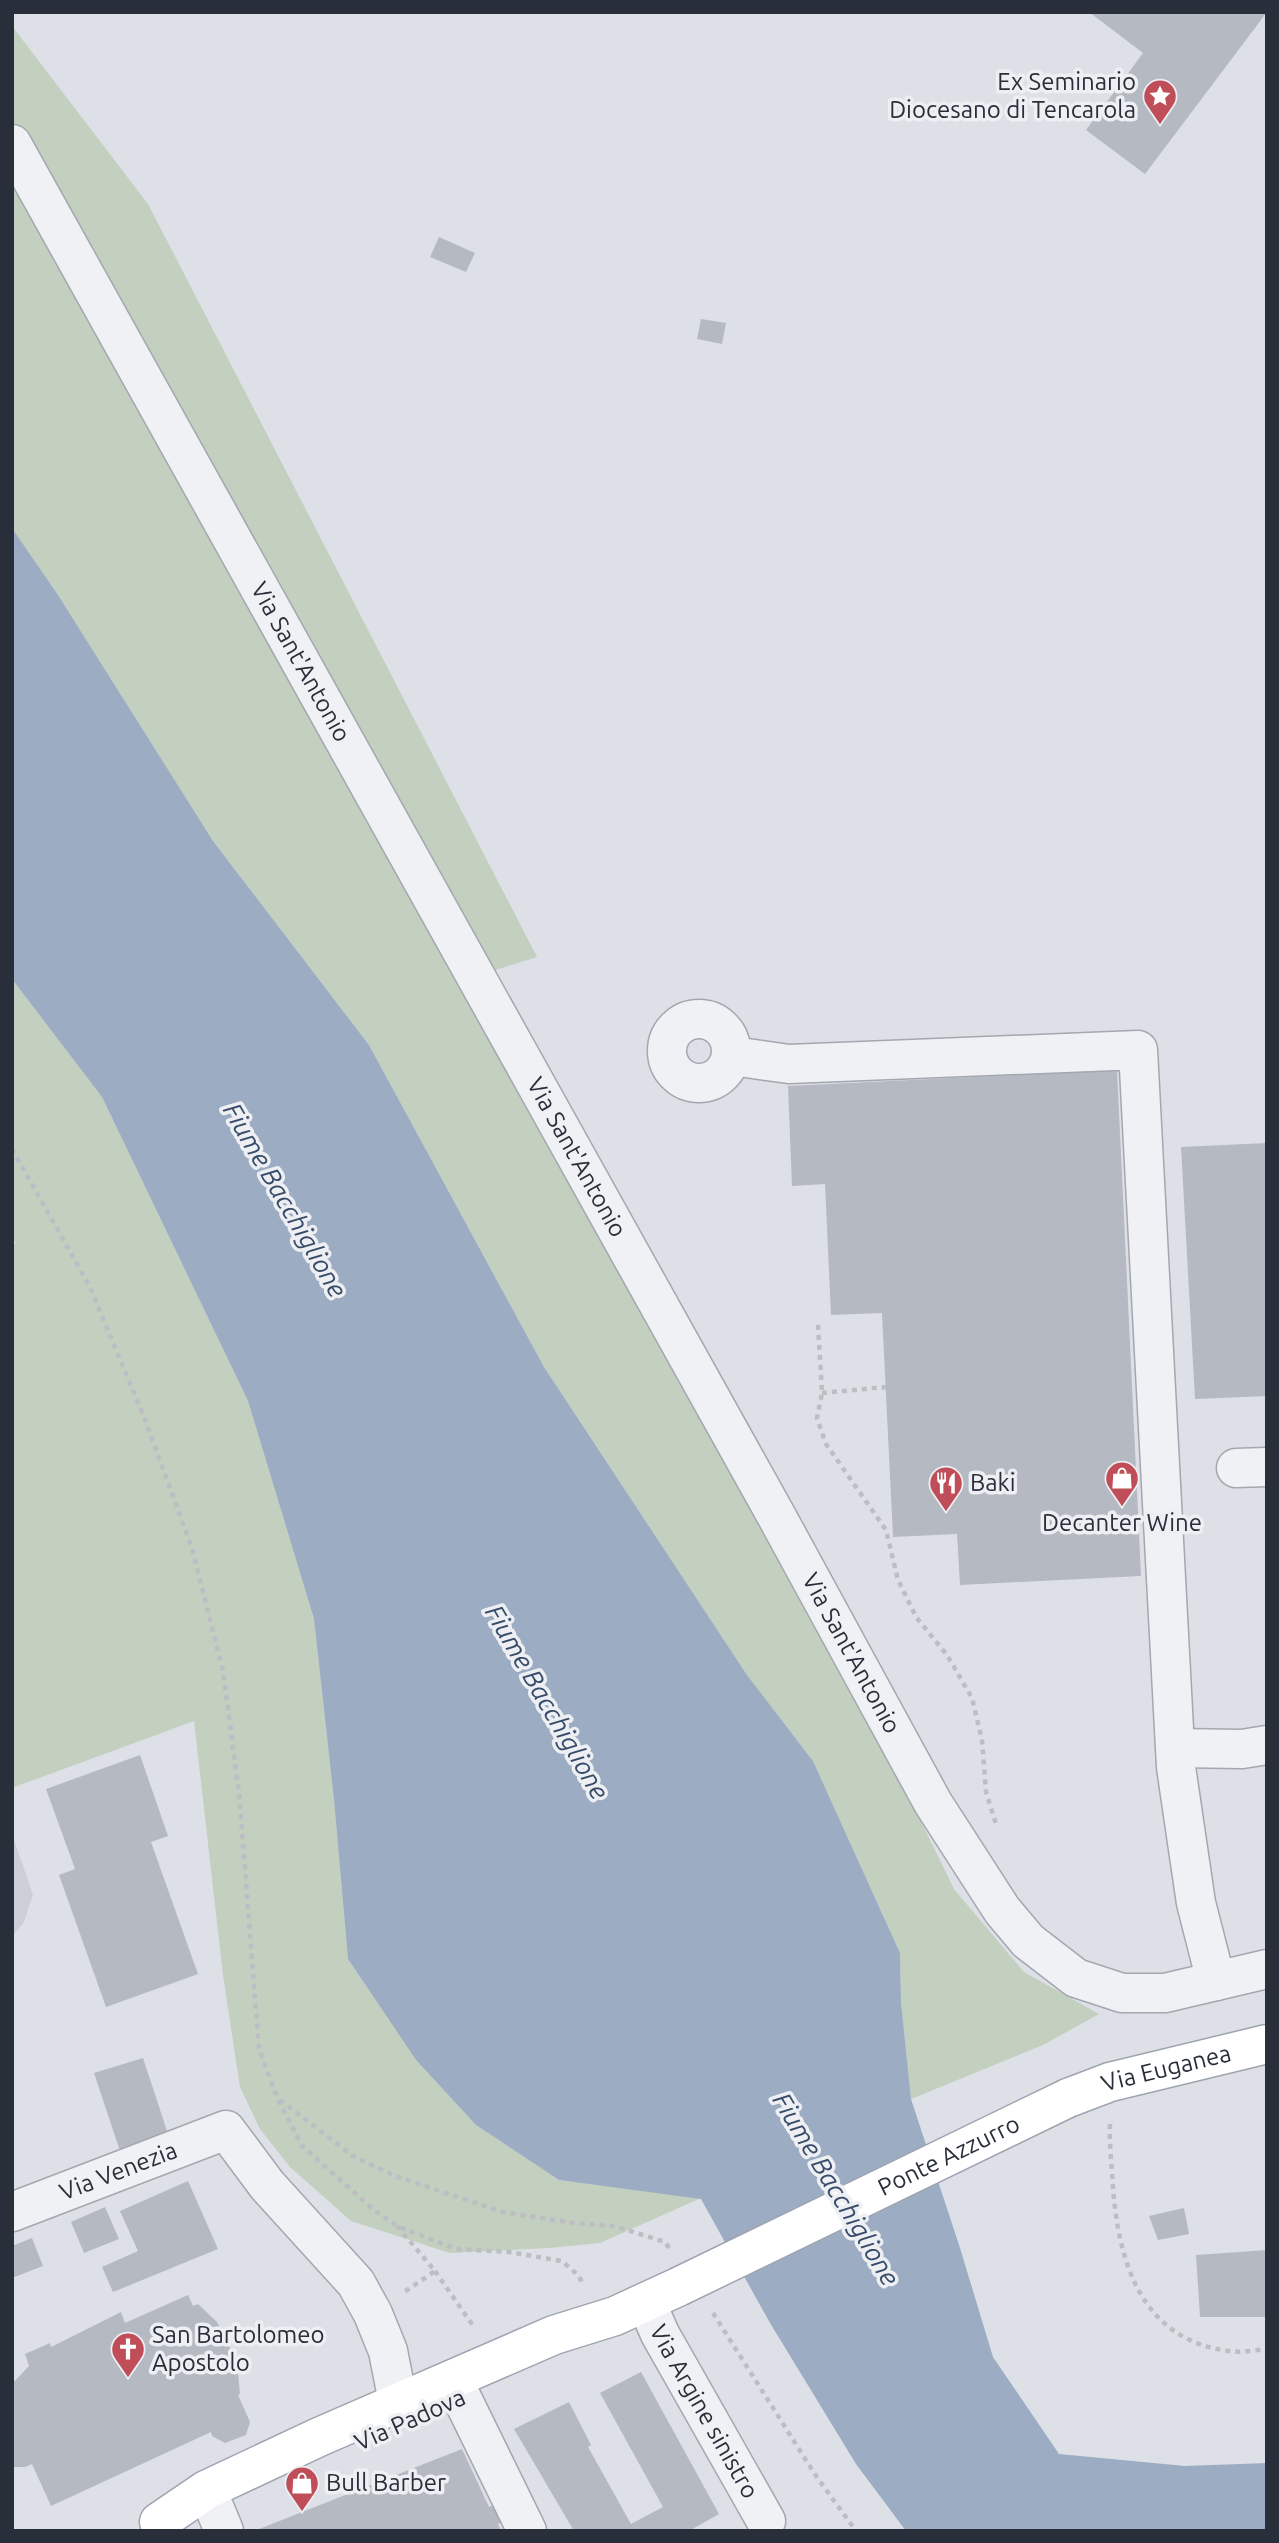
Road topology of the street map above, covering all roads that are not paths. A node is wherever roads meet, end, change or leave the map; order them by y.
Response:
1 (12, 144) edge
2 (732, 1056) dead end
3 (1267, 1745) edge
4 (1176, 1748) junction
5 (1267, 1969) edge
6 (1216, 1981) junction
7 (1267, 2044) edge
8 (1068, 2098) joint
9 (226, 2130) joint
10 (12, 2212) edge
11 (632, 2300) junction
12 (461, 2396) junction
13 (398, 2402) junction
14 (220, 2520) edge
15 (766, 2521) dead end
16 (148, 2526) edge
17 (527, 2531) edge

1 - 6 street, Via Sant'Antonio
2 - 4 street
3 - 4 street
4 - 6 street
5 - 6 street, Via Sant'Antonio
7 - 8 main road, Via Euganea
8 - 11 main road, Ponte Azzurro, bridge
9 - 10 street, Via Venezia
9 - 13 street, Via Padova
11 - 12 main road, Via Padova
11 - 13 main road, Via Padova
11 - 15 street, Via Argine sinistro
12 - 14 main road, Via Padova
12 - 17 street
13 - 16 main road, Via Padova
14 - 16 main road, Via Padova

